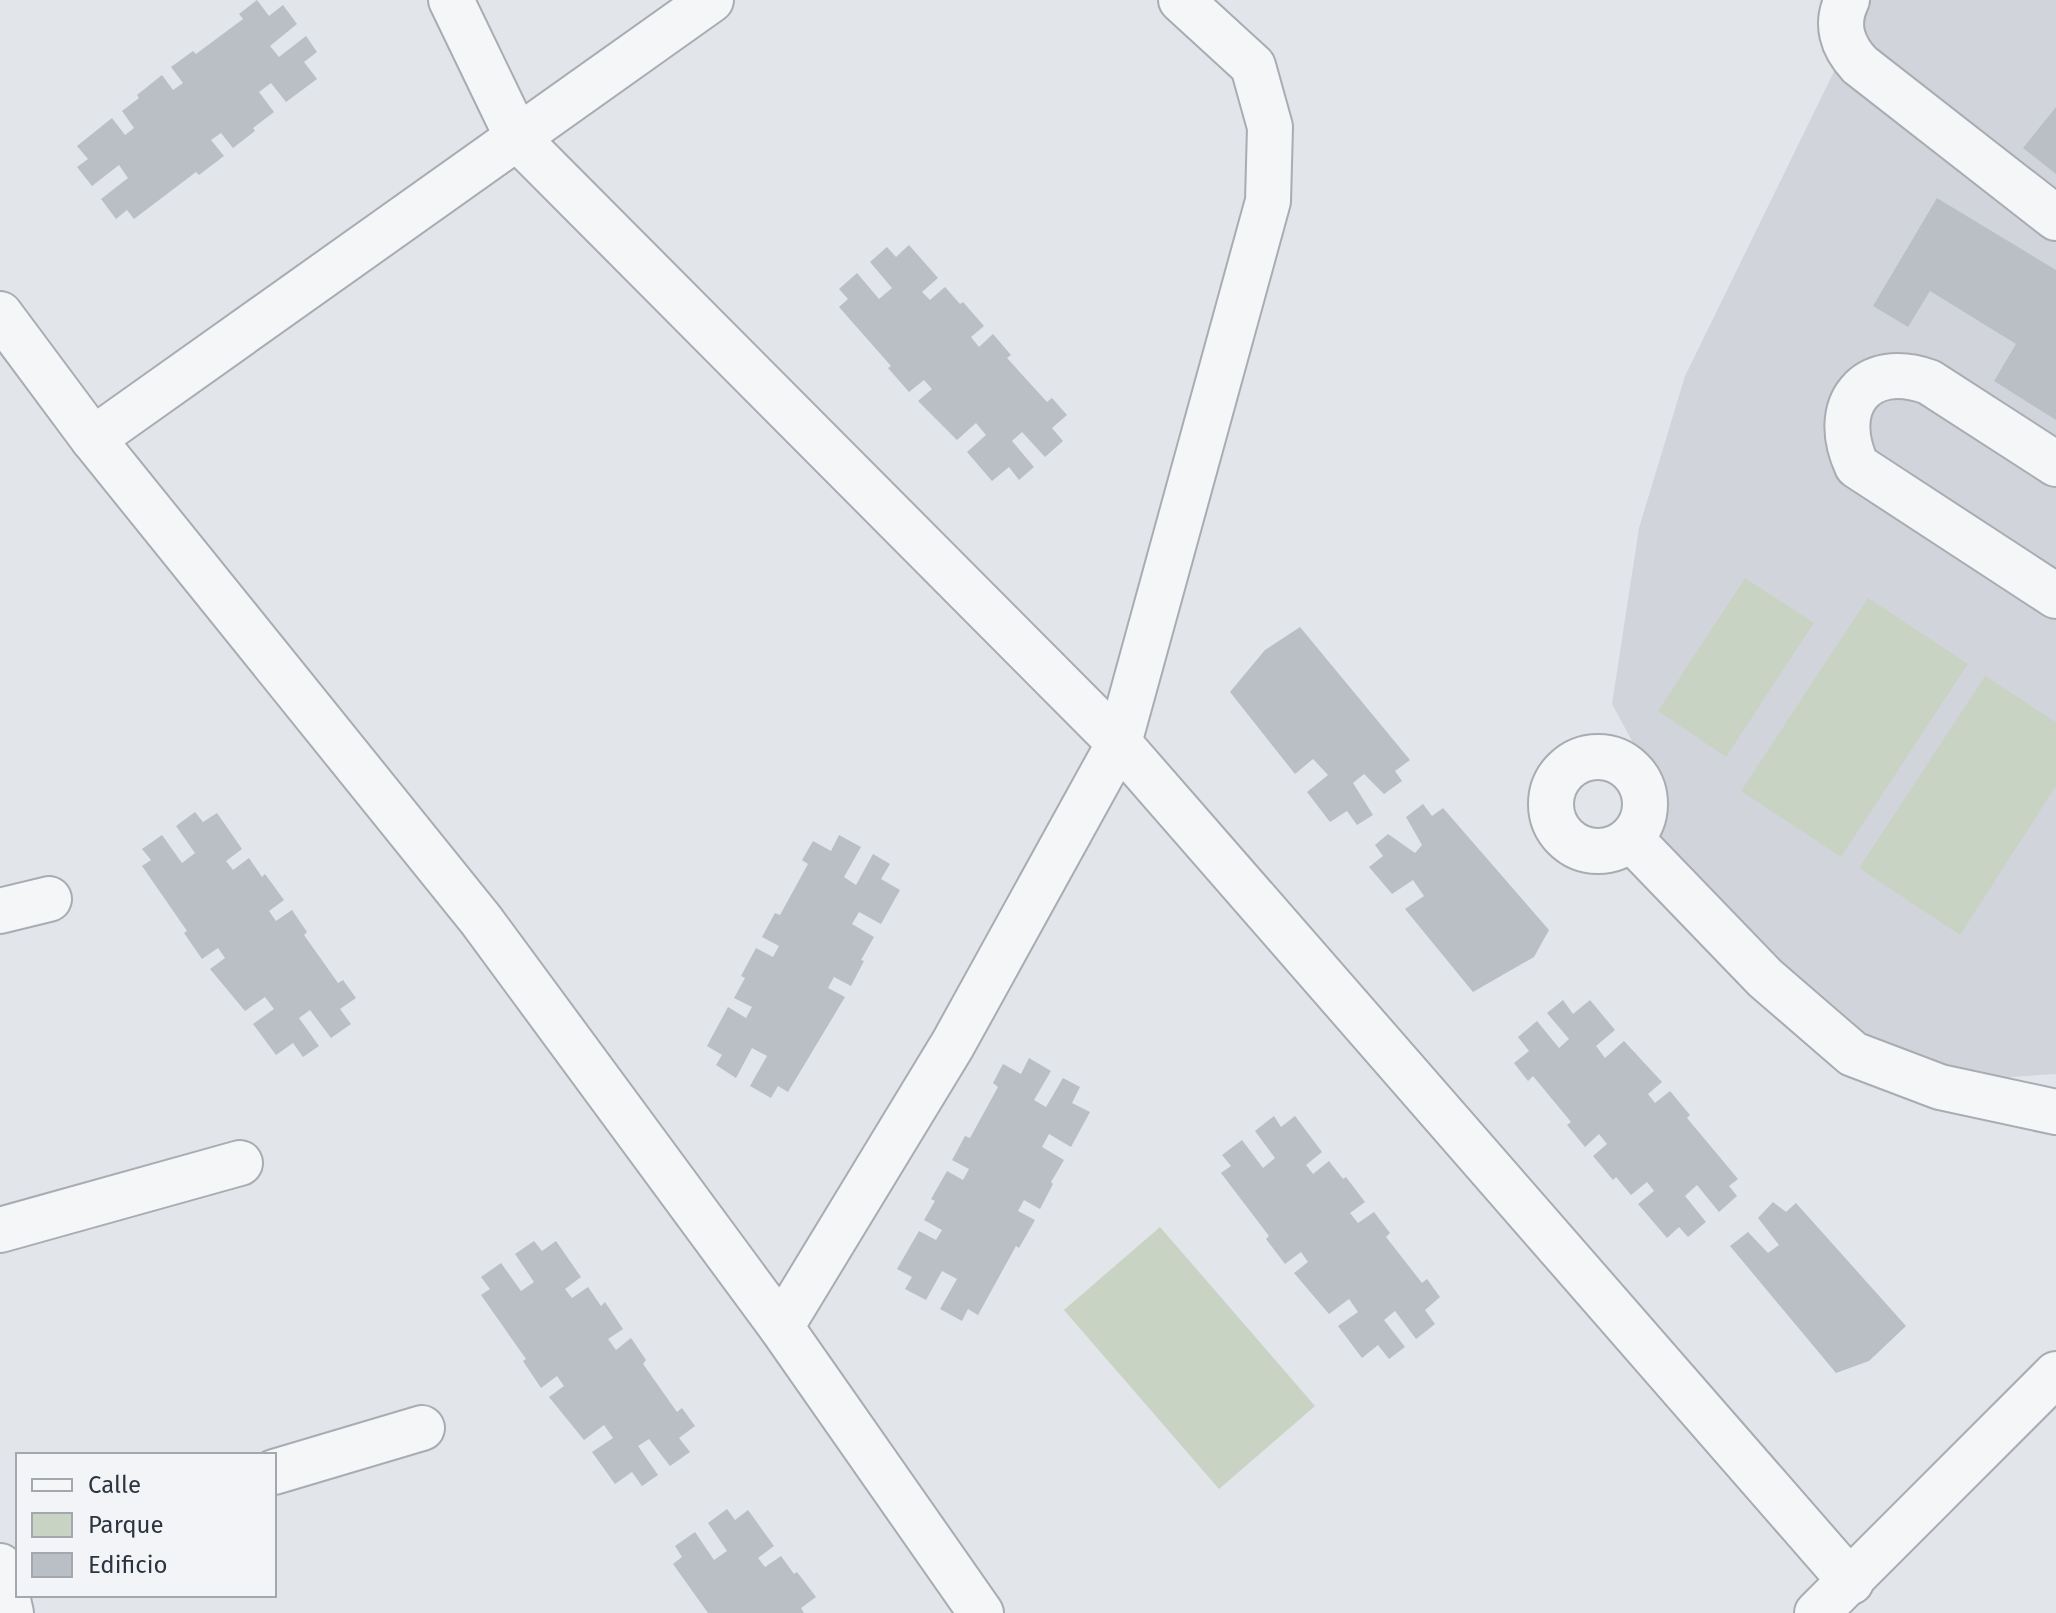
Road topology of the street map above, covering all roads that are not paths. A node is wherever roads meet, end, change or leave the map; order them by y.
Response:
1 (451, 0) edge
2 (711, 0) edge
3 (1181, 0) edge
4 (1842, 2) edge
5 (518, 139) junction
6 (2056, 218) edge
7 (0, 314) edge
8 (93, 439) junction
9 (2056, 464) edge
10 (2056, 596) edge
11 (1119, 743) junction
12 (1631, 839) dead end
13 (49, 899) dead end
14 (0, 911) edge
15 (2056, 1112) edge
16 (240, 1163) dead end
17 (0, 1230) edge
18 (781, 1327) junction
19 (2056, 1374) edge
20 (422, 1428) dead end
21 (276, 1471) edge
22 (0, 1566) edge
23 (1851, 1582) junction
24 (11, 1613) edge
25 (981, 1613) edge
26 (1817, 1613) edge

1 - 5 street
2 - 5 street
3 - 11 street
4 - 6 street
5 - 8 street
5 - 11 street
7 - 8 street
8 - 18 street
9 - 10 street
11 - 18 street
11 - 23 street
12 - 15 street
13 - 14 street
16 - 17 street
18 - 25 street
19 - 23 street
20 - 21 street
22 - 24 street
23 - 26 street

